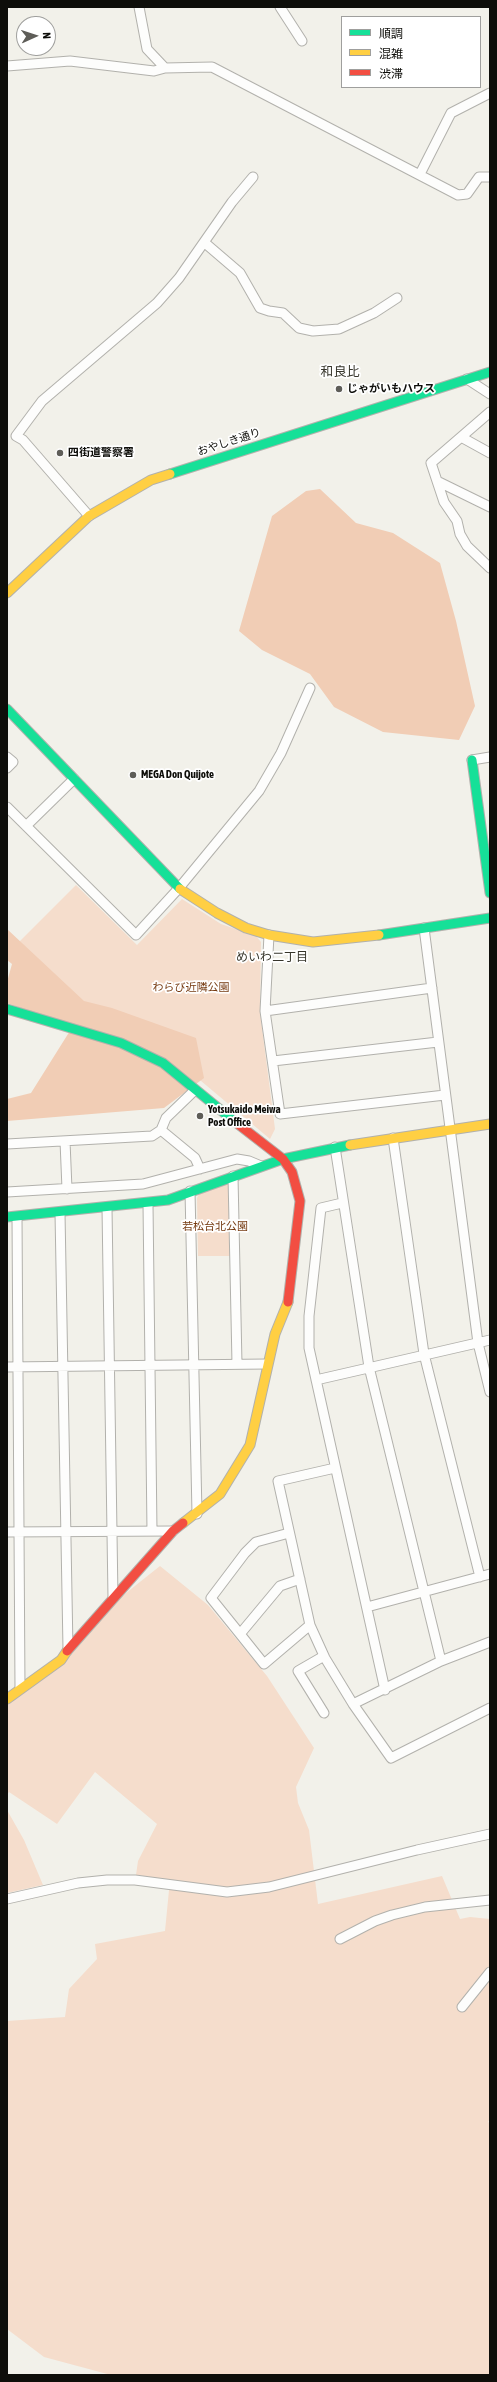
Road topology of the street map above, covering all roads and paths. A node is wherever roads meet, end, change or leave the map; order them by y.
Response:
1 (139, 7) edge
2 (280, 7) edge
3 (302, 41) dead end
4 (7, 66) edge
5 (165, 68) junction
6 (490, 93) edge
7 (420, 174) junction
8 (253, 177) dead end
9 (490, 177) edge
10 (205, 243) junction
11 (397, 298) dead end
12 (490, 372) edge
13 (467, 379) junction
14 (490, 394) edge
15 (490, 412) edge
16 (461, 437) junction
17 (490, 453) edge
18 (439, 482) junction
19 (490, 508) edge
20 (89, 516) junction
21 (490, 568) edge
22 (7, 593) edge
23 (310, 688) dead end
24 (7, 709) edge
25 (7, 757) edge
26 (490, 757) edge
27 (7, 768) edge
28 (74, 779) junction
29 (7, 807) edge
30 (26, 826) junction
31 (179, 888) junction
32 (490, 894) edge
33 (490, 918) edge
34 (424, 928) junction
35 (269, 935) junction
36 (432, 988) junction
37 (7, 1009) edge
38 (265, 1011) junction
39 (438, 1042) junction
40 (273, 1061) junction
41 (195, 1090) junction
42 (445, 1095) junction
43 (490, 1124) edge
44 (450, 1128) junction
45 (161, 1130) junction
46 (393, 1138) junction
47 (65, 1141) junction
48 (7, 1144) edge
49 (335, 1147) junction
50 (283, 1159) junction
51 (260, 1166) junction
52 (200, 1169) junction
53 (234, 1176) junction
54 (67, 1189) junction
55 (190, 1191) junction
56 (7, 1192) edge
57 (342, 1203) junction
58 (148, 1204) junction
59 (107, 1208) junction
60 (60, 1213) junction
61 (12, 1217) edge
62 (490, 1340) edge
63 (478, 1343) junction
64 (424, 1354) junction
65 (194, 1364) junction
66 (237, 1364) junction
67 (267, 1364) junction
68 (150, 1365) junction
69 (62, 1366) junction
70 (109, 1366) junction
71 (7, 1367) edge
72 (17, 1367) junction
73 (368, 1367) junction
74 (316, 1380) junction
75 (490, 1392) edge
76 (335, 1468) junction
77 (197, 1514) junction
78 (65, 1531) junction
79 (112, 1531) junction
80 (152, 1531) junction
81 (173, 1531) junction
82 (7, 1532) edge
83 (19, 1532) junction
84 (290, 1533) junction
85 (490, 1574) edge
86 (480, 1577) junction
87 (300, 1580) junction
88 (424, 1592) junction
89 (113, 1598) junction
90 (367, 1607) junction
91 (310, 1625) junction
92 (240, 1634) junction
93 (490, 1642) edge
94 (68, 1649) junction
95 (324, 1656) junction
96 (441, 1662) junction
97 (20, 1688) junction
98 (385, 1690) junction
99 (7, 1698) edge
100 (353, 1704) junction
101 (490, 1708) edge
102 (324, 1713) dead end
103 (490, 1834) edge
104 (7, 1899) edge
105 (490, 1900) edge
106 (340, 1939) dead end
107 (490, 1972) edge
108 (462, 2007) dead end

1 - 5 street
2 - 3 street
4 - 5 street
5 - 7 street
6 - 7 street
7 - 9 street
8 - 10 street
10 - 11 street
10 - 20 street
12 - 13 street, おやしき通り
13 - 14 street
13 - 20 street, おやしき通り
15 - 16 street
16 - 17 street
16 - 18 street
18 - 19 street
18 - 21 street
20 - 22 street, おやしき通り
23 - 31 street
24 - 28 street
25 - 27 street
26 - 32 street
28 - 30 street
28 - 31 street
29 - 30 street
30 - 31 street
31 - 35 street
33 - 34 street
34 - 35 street
34 - 36 street
35 - 38 street
36 - 38 street
36 - 39 street
37 - 41 street
38 - 40 street
39 - 40 street
39 - 42 street
40 - 42 street
41 - 45 street
41 - 50 street
42 - 44 street
43 - 44 street
44 - 46 street
44 - 63 street
45 - 47 street
45 - 52 street
46 - 49 street
46 - 64 street
47 - 48 street
47 - 54 street
49 - 50 street
49 - 57 street
50 - 51 street
50 - 67 street
51 - 52 street
51 - 53 street
52 - 54 street
53 - 55 street
53 - 66 street
54 - 56 street
55 - 58 street
55 - 65 street
57 - 73 street
57 - 74 street
58 - 59 street
58 - 68 street
59 - 60 street
59 - 70 street
60 - 61 street
60 - 69 street
61 - 72 street
62 - 63 street
63 - 64 street
63 - 75 street
64 - 73 street
64 - 86 street
65 - 66 street
65 - 68 street
65 - 77 street
66 - 67 street
67 - 77 street
68 - 70 street
68 - 80 street
69 - 70 street
69 - 72 street
69 - 78 street
70 - 79 street
71 - 72 street
72 - 83 street
73 - 74 street
73 - 88 street
74 - 76 street
76 - 84 street
76 - 90 street
77 - 81 street
78 - 79 street
78 - 83 street
78 - 94 street
79 - 80 street
79 - 89 street
80 - 81 street
81 - 89 street
82 - 83 street
83 - 97 street
84 - 87 street
84 - 92 street
85 - 86 street
86 - 88 street
87 - 91 street
87 - 92 street
88 - 90 street
88 - 96 street
89 - 94 street
90 - 98 street
91 - 92 street
91 - 95 street
93 - 96 street
94 - 97 street
95 - 100 street
95 - 102 street
96 - 98 street
97 - 99 street
98 - 100 street
100 - 101 street
103 - 104 street
105 - 106 street
107 - 108 street

